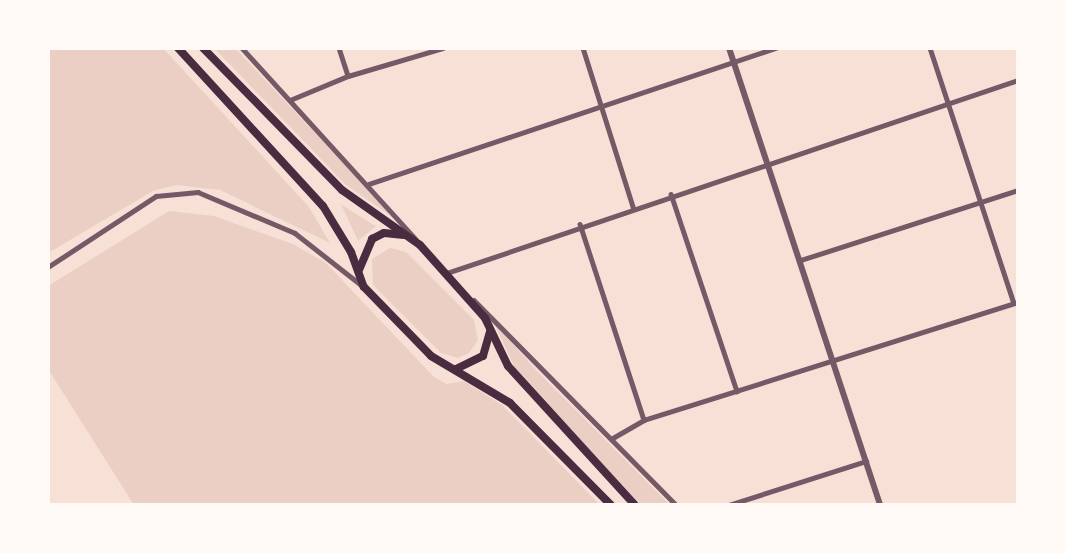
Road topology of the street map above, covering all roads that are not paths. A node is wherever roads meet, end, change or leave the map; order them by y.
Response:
1 (178, 48) edge
2 (202, 48) edge
3 (242, 48) edge
4 (339, 48) edge
5 (440, 48) edge
6 (583, 48) edge
7 (729, 48) edge
8 (776, 48) edge
9 (930, 48) edge
10 (734, 62) junction
11 (348, 76) junction
12 (1018, 80) edge
13 (290, 100) junction
14 (948, 103) junction
15 (600, 106) junction
16 (768, 161) junction
17 (369, 184) junction
18 (1018, 190) edge
19 (671, 194) junction
20 (980, 202) junction
21 (633, 207) junction
22 (580, 224) junction
23 (410, 236) junction
24 (420, 244) junction
25 (801, 260) junction
26 (48, 267) edge
27 (447, 273) junction
28 (358, 275) junction
29 (364, 287) junction
30 (462, 290) junction
31 (1016, 302) edge
32 (491, 329) junction
33 (835, 361) junction
34 (456, 369) junction
35 (737, 391) junction
36 (645, 420) junction
37 (611, 439) junction
38 (866, 461) junction
39 (610, 505) edge
40 (635, 505) edge
41 (676, 505) edge
42 (729, 505) edge
43 (880, 505) edge

1 - 28 highway
2 - 23 highway
3 - 13 street
4 - 11 street
5 - 11 street
6 - 15 street
7 - 10 street
8 - 10 street
9 - 14 street
10 - 15 street
10 - 16 street
11 - 13 street
12 - 14 street
13 - 17 street
14 - 16 street
14 - 20 street
15 - 17 street
15 - 21 street
16 - 19 street
16 - 25 street
17 - 24 street
18 - 20 street
19 - 21 street
19 - 35 street
20 - 25 street
20 - 31 street
21 - 22 street
22 - 27 street
22 - 36 street
23 - 24 highway
23 - 28 highway
24 - 27 highway
25 - 33 street
26 - 29 street
27 - 30 highway
28 - 29 highway
29 - 34 highway
30 - 32 highway
30 - 37 street
31 - 33 street
32 - 34 highway
32 - 40 highway
33 - 35 street
33 - 38 street
34 - 39 highway
35 - 36 street
36 - 37 street
37 - 41 street
38 - 42 street
38 - 43 street

